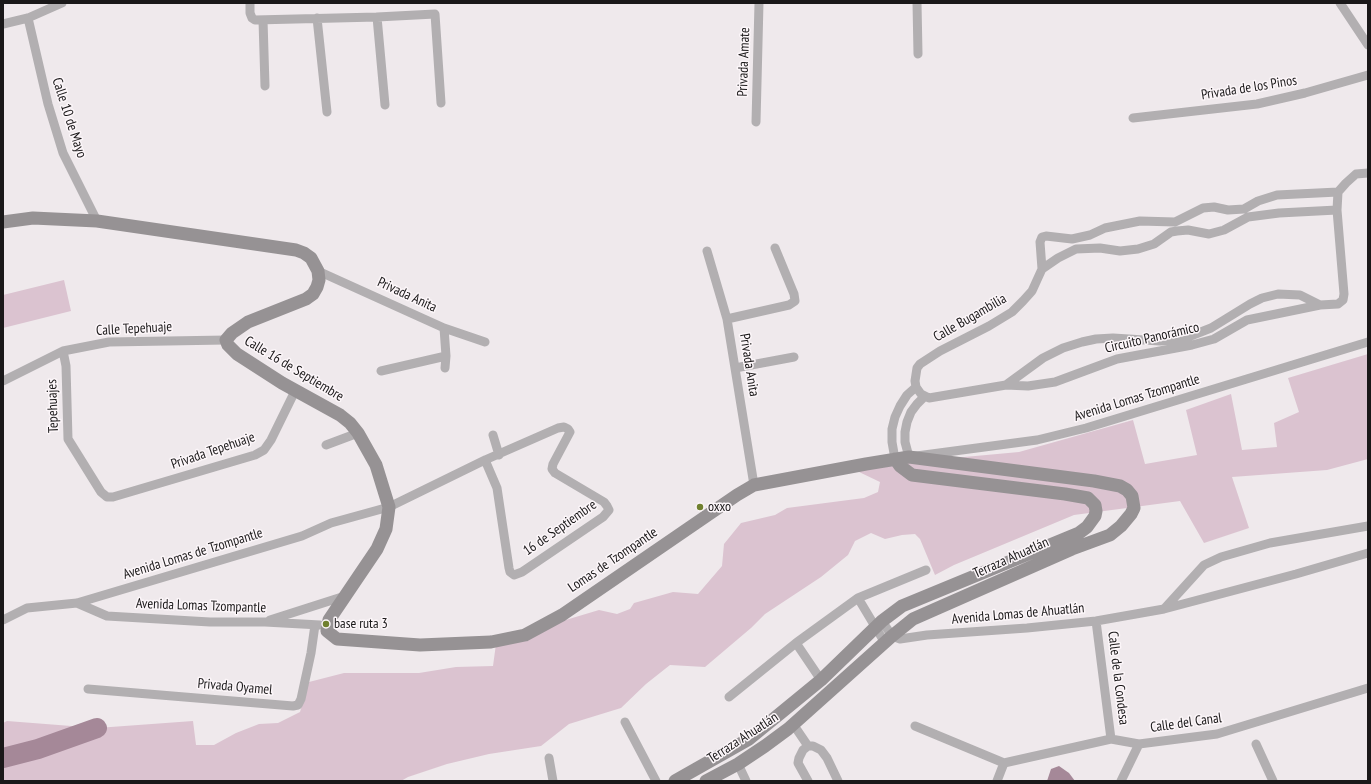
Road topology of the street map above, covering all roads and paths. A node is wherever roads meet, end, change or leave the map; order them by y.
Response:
1 (62, 3) edge
2 (250, 3) edge
3 (760, 3) edge
4 (917, 3) edge
5 (1340, 3) edge
6 (377, 17) junction
7 (28, 18) junction
8 (317, 18) junction
9 (263, 20) junction
10 (3, 24) edge
11 (1368, 45) edge
12 (918, 54) dead end
13 (1368, 75) edge
14 (265, 86) dead end
15 (441, 103) dead end
16 (385, 105) dead end
17 (327, 112) dead end
18 (1133, 118) dead end
19 (756, 122) dead end
20 (1368, 172) edge
21 (1338, 192) junction
22 (1337, 210) junction
23 (1246, 213) junction
24 (97, 221) junction
25 (3, 222) edge
26 (1176, 226) junction
27 (1072, 239) junction
28 (775, 248) dead end
29 (1076, 249) junction
30 (706, 251) dead end
31 (1042, 269) junction
32 (318, 271) junction
33 (1320, 305) junction
34 (728, 319) junction
35 (444, 328) junction
36 (1211, 328) junction
37 (1214, 338) junction
38 (226, 340) junction
39 (485, 342) dead end
40 (1368, 342) edge
41 (63, 351) junction
42 (446, 356) junction
43 (794, 357) dead end
44 (445, 368) dead end
45 (735, 368) junction
46 (381, 371) dead end
47 (3, 381) edge
48 (1006, 385) junction
49 (296, 389) junction
50 (920, 391) junction
51 (358, 433) junction
52 (493, 435) dead end
53 (326, 445) dead end
54 (499, 455) junction
55 (908, 457) junction
56 (895, 459) junction
57 (485, 460) junction
58 (754, 485) junction
59 (107, 497) joint
60 (389, 507) junction
61 (1368, 526) edge
62 (1368, 552) edge
63 (926, 570) dead end
64 (345, 596) junction
65 (858, 598) junction
66 (77, 603) junction
67 (1164, 609) junction
68 (3, 620) edge
69 (1096, 621) junction
70 (265, 622) junction
71 (879, 624) junction
72 (323, 627) junction
73 (888, 640) junction
74 (796, 643) junction
75 (821, 680) junction
76 (1368, 688) edge
77 (88, 689) dead end
78 (729, 697) dead end
79 (625, 722) dead end
80 (790, 726) junction
81 (915, 726) dead end
82 (1111, 739) junction
83 (1139, 744) junction
84 (1256, 744) dead end
85 (805, 748) junction
86 (549, 758) dead end
87 (1004, 762) junction
88 (738, 764) junction
89 (553, 781) edge
90 (656, 781) edge
91 (674, 781) edge
92 (706, 781) edge
93 (746, 781) edge
94 (808, 781) edge
95 (838, 781) edge
96 (998, 781) edge
97 (1121, 781) edge
98 (1273, 781) edge

1 - 7 street
2 - 9 street
3 - 19 street, Privada Amate
4 - 12 street
5 - 11 street
6 - 8 street
6 - 15 street
6 - 16 street
7 - 10 street
7 - 24 street, Calle 10 de Mayo
8 - 9 street
8 - 17 street
9 - 14 street
13 - 18 street, Privada de los Pinos
20 - 21 street
21 - 22 street
21 - 23 street, Calle Bugambilia
22 - 23 street, Calle Bugambilia
22 - 33 street
23 - 26 street, Calle Bugambilia
23 - 26 street, Calle Bugambilia
24 - 25 street
24 - 32 street
26 - 27 street, Calle Bugambilia
26 - 29 street, Calle Bugambilia
27 - 29 street
27 - 31 street, Calle Bugambilia
28 - 34 street
29 - 31 street, Calle Bugambilia
30 - 34 street, Privada Anita
31 - 50 street, Calle Bugambilia
32 - 35 street, Privada Anita
32 - 38 street, Calle 16 de Septiembre
33 - 36 street, Circuito Panorámico
33 - 37 street, Circuito Panorámico
34 - 45 street, Privada Anita
35 - 39 street, Privada Anita
35 - 42 street
36 - 37 street
36 - 48 street, Circuito Panorámico
37 - 48 street, Circuito Panorámico
38 - 41 street, Calle Tepehuaje
38 - 49 street, Calle 16 de Septiembre
40 - 55 street, Avenida Lomas Tzompantle
41 - 47 street, Calle Tepehuaje
41 - 59 street, Tepehuajes
42 - 44 street
42 - 46 street
43 - 45 street
45 - 58 street, Privada Anita
48 - 50 street, Circuito Panorámico
49 - 51 street, Calle 16 de Septiembre
49 - 59 street, Privada Tepehuaje
50 - 55 street
50 - 56 street
51 - 53 street
51 - 60 street, Calle 16 de Septiembre
52 - 54 street
54 - 57 street, 16 de Septiembre
54 - 57 street, 16 de Septiembre
55 - 56 street, Lomas de Tzompantle
55 - 73 street, Terraza Ahuatlán
56 - 58 street, Lomas de Tzompantle
56 - 71 street, Terraza Ahuatlán
57 - 60 street, 16 de Septiembre
58 - 72 street, Lomas de Tzompantle
60 - 64 street, Calle 16 de Septiembre
60 - 66 street, Avenida Lomas de Tzompantle
61 - 67 street
62 - 67 street, Avenida Lomas de Ahuatlán
63 - 65 street
64 - 70 street
64 - 72 street, Calle 16 de Septiembre
65 - 71 street
65 - 74 street
66 - 68 street, Avenida Lomas de Tzompantle
66 - 70 street, Avenida Lomas Tzompantle
67 - 69 street, Avenida Lomas de Ahuatlán
69 - 73 street, Avenida Lomas de Ahuatlán
69 - 82 street, Calle de la Condesa
70 - 72 street, Avenida Lomas Tzompantle
71 - 73 street
71 - 75 street, Terraza Ahuatlán
72 - 77 street, Privada Oyamel
73 - 80 street, Terraza Ahuatlán
74 - 75 street
74 - 78 street
75 - 91 street, Terraza Ahuatlán
76 - 83 street, Calle del Canal
79 - 90 street
80 - 85 street
80 - 88 street, Terraza Ahuatlán
81 - 87 street
82 - 83 street, Calle del Canal
82 - 87 street, Calle del Canal
83 - 97 street
84 - 98 street
85 - 94 street
85 - 95 street
86 - 89 street
87 - 96 street
88 - 92 street, Terraza Ahuatlán
88 - 93 street

